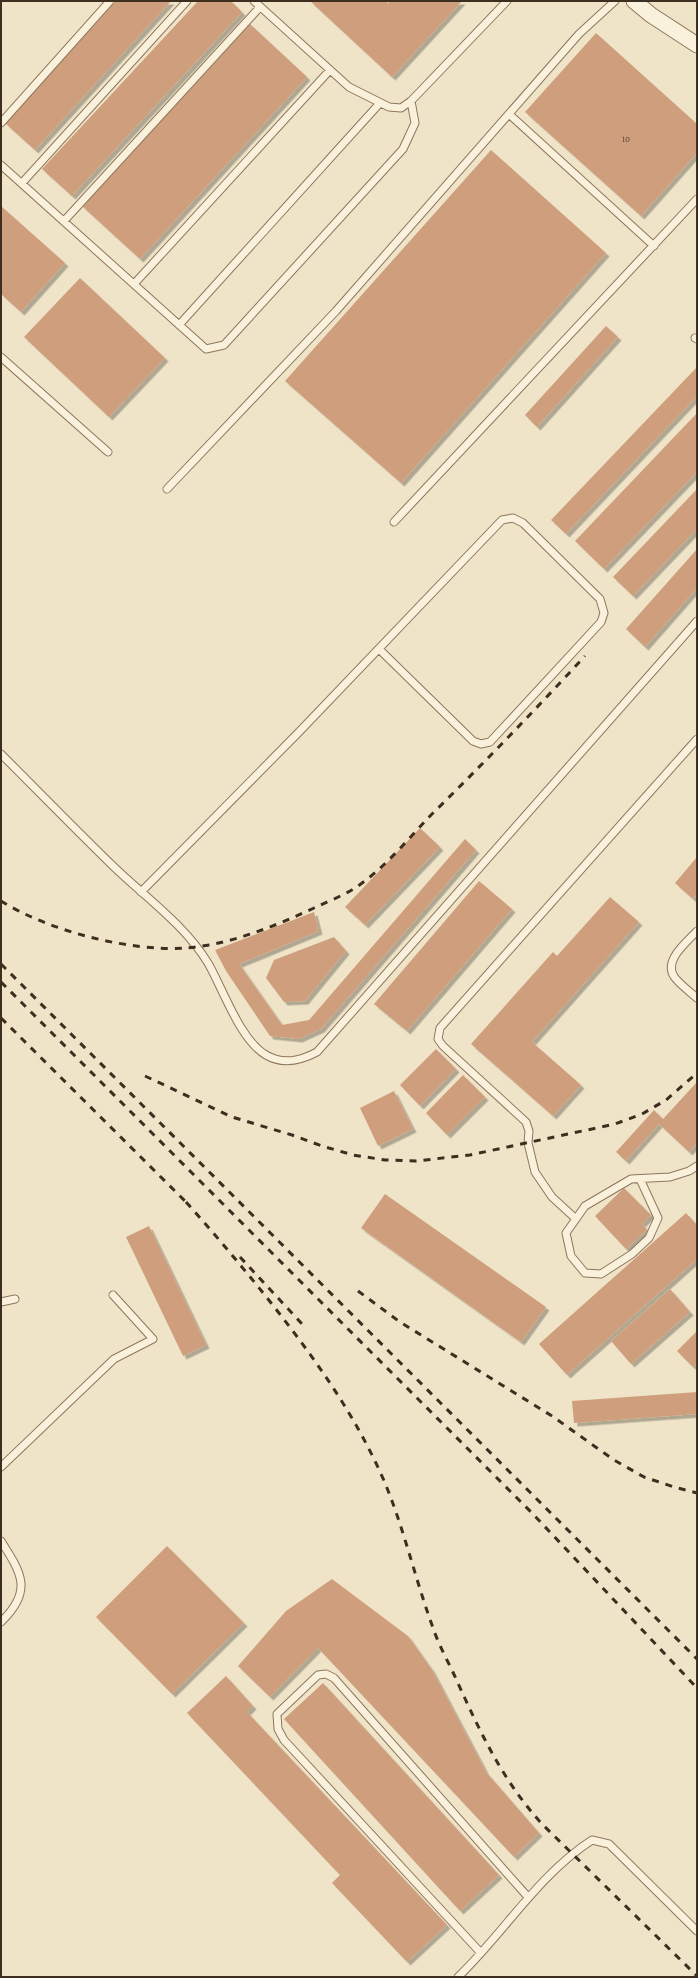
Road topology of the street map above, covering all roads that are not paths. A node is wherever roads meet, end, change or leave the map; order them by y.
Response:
1 (110, 1) edge
2 (187, 1) edge
3 (254, 1) edge
4 (507, 1) edge
5 (615, 1) edge
6 (634, 1) edge
7 (260, 7) junction
8 (697, 46) edge
9 (330, 70) junction
10 (411, 101) junction
11 (380, 103) junction
12 (509, 114) junction
13 (1, 123) edge
14 (1, 165) edge
15 (22, 183) junction
16 (697, 200) edge
17 (64, 221) junction
18 (654, 246) junction
19 (134, 284) junction
20 (179, 325) junction
21 (1, 357) edge
22 (108, 452) dead end
23 (167, 489) dead end
24 (394, 522) dead end
25 (697, 621) edge
26 (379, 649) junction
27 (697, 739) edge
28 (1, 754) edge
29 (141, 892) junction
30 (697, 931) edge
31 (697, 998) edge
32 (697, 1166) edge
33 (640, 1179) junction
34 (576, 1219) junction
35 (113, 1295) dead end
36 (15, 1299) dead end
37 (1, 1302) edge
38 (1, 1466) edge
39 (1, 1542) edge
40 (1, 1622) edge
41 (528, 1897) junction
42 (697, 1931) edge
43 (480, 1952) junction
44 (458, 1977) edge

1 - 13 lane
2 - 15 lane
3 - 7 lane
4 - 10 lane
5 - 12 lane
6 - 8 street
7 - 9 lane
7 - 17 lane
9 - 11 lane
9 - 19 lane
10 - 11 lane
10 - 20 lane
11 - 20 lane
12 - 18 lane
12 - 23 lane
14 - 15 lane
15 - 17 lane
16 - 18 lane
17 - 19 lane
18 - 24 lane
19 - 20 lane
21 - 22 lane
25 - 29 lane
26 - 26 lane
26 - 29 lane
27 - 34 lane
28 - 29 lane
30 - 31 lane
32 - 33 lane
33 - 34 lane
33 - 34 lane
35 - 38 lane
36 - 37 lane
39 - 40 lane
41 - 42 lane
41 - 43 lane
41 - 43 lane
43 - 44 lane

